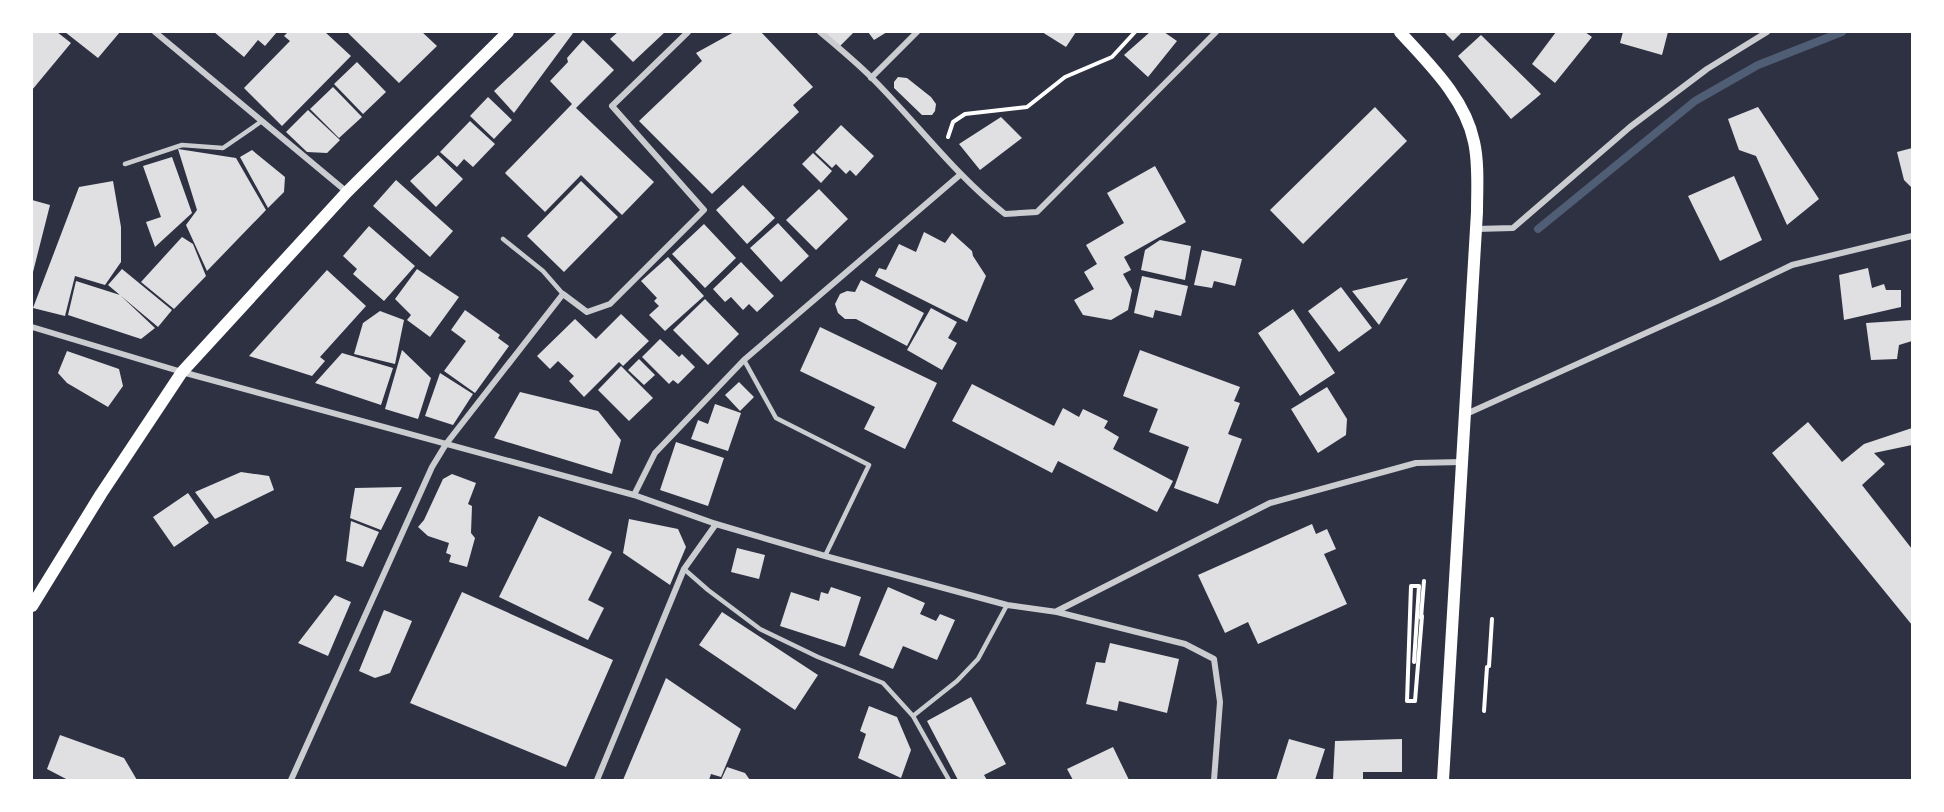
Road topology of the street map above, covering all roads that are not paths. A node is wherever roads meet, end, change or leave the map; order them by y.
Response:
1 (155, 32) edge
2 (508, 32) edge
3 (688, 32) edge
4 (820, 32) edge
5 (916, 32) edge
6 (1216, 32) edge
7 (1400, 32) edge
8 (1767, 32) edge
9 (872, 78) junction
10 (262, 121) junction
11 (125, 164) dead end
12 (961, 174) junction
13 (347, 192) junction
14 (1476, 230) junction
15 (1912, 236) edge
16 (503, 238) dead end
17 (563, 294) junction
18 (32, 327) edge
19 (744, 360) junction
20 (182, 372) junction
21 (1464, 415) junction
22 (446, 444) junction
23 (1462, 462) junction
24 (634, 495) junction
25 (716, 524) junction
26 (825, 556) junction
27 (684, 569) junction
28 (1007, 605) junction
29 (32, 606) edge
30 (1057, 612) junction
31 (913, 716) junction
32 (291, 780) edge
33 (597, 780) edge
34 (949, 780) edge
35 (1214, 780) edge
36 (1443, 780) edge

1 - 10 street
2 - 13 main road
3 - 17 street
4 - 9 street
5 - 9 street
6 - 12 street
7 - 14 main road
8 - 14 street
9 - 12 street
10 - 11 lane
10 - 13 street
12 - 19 street
13 - 20 main road
14 - 21 main road
15 - 21 street
16 - 17 lane
17 - 22 street
18 - 20 street
19 - 24 street
19 - 26 lane
20 - 22 street
20 - 29 main road
21 - 23 main road
22 - 24 street
22 - 32 street
23 - 30 street
23 - 36 main road
24 - 25 street
25 - 26 street
25 - 27 street
26 - 28 street
27 - 31 lane
27 - 33 street
28 - 30 street
28 - 31 lane
30 - 35 street
31 - 34 lane

